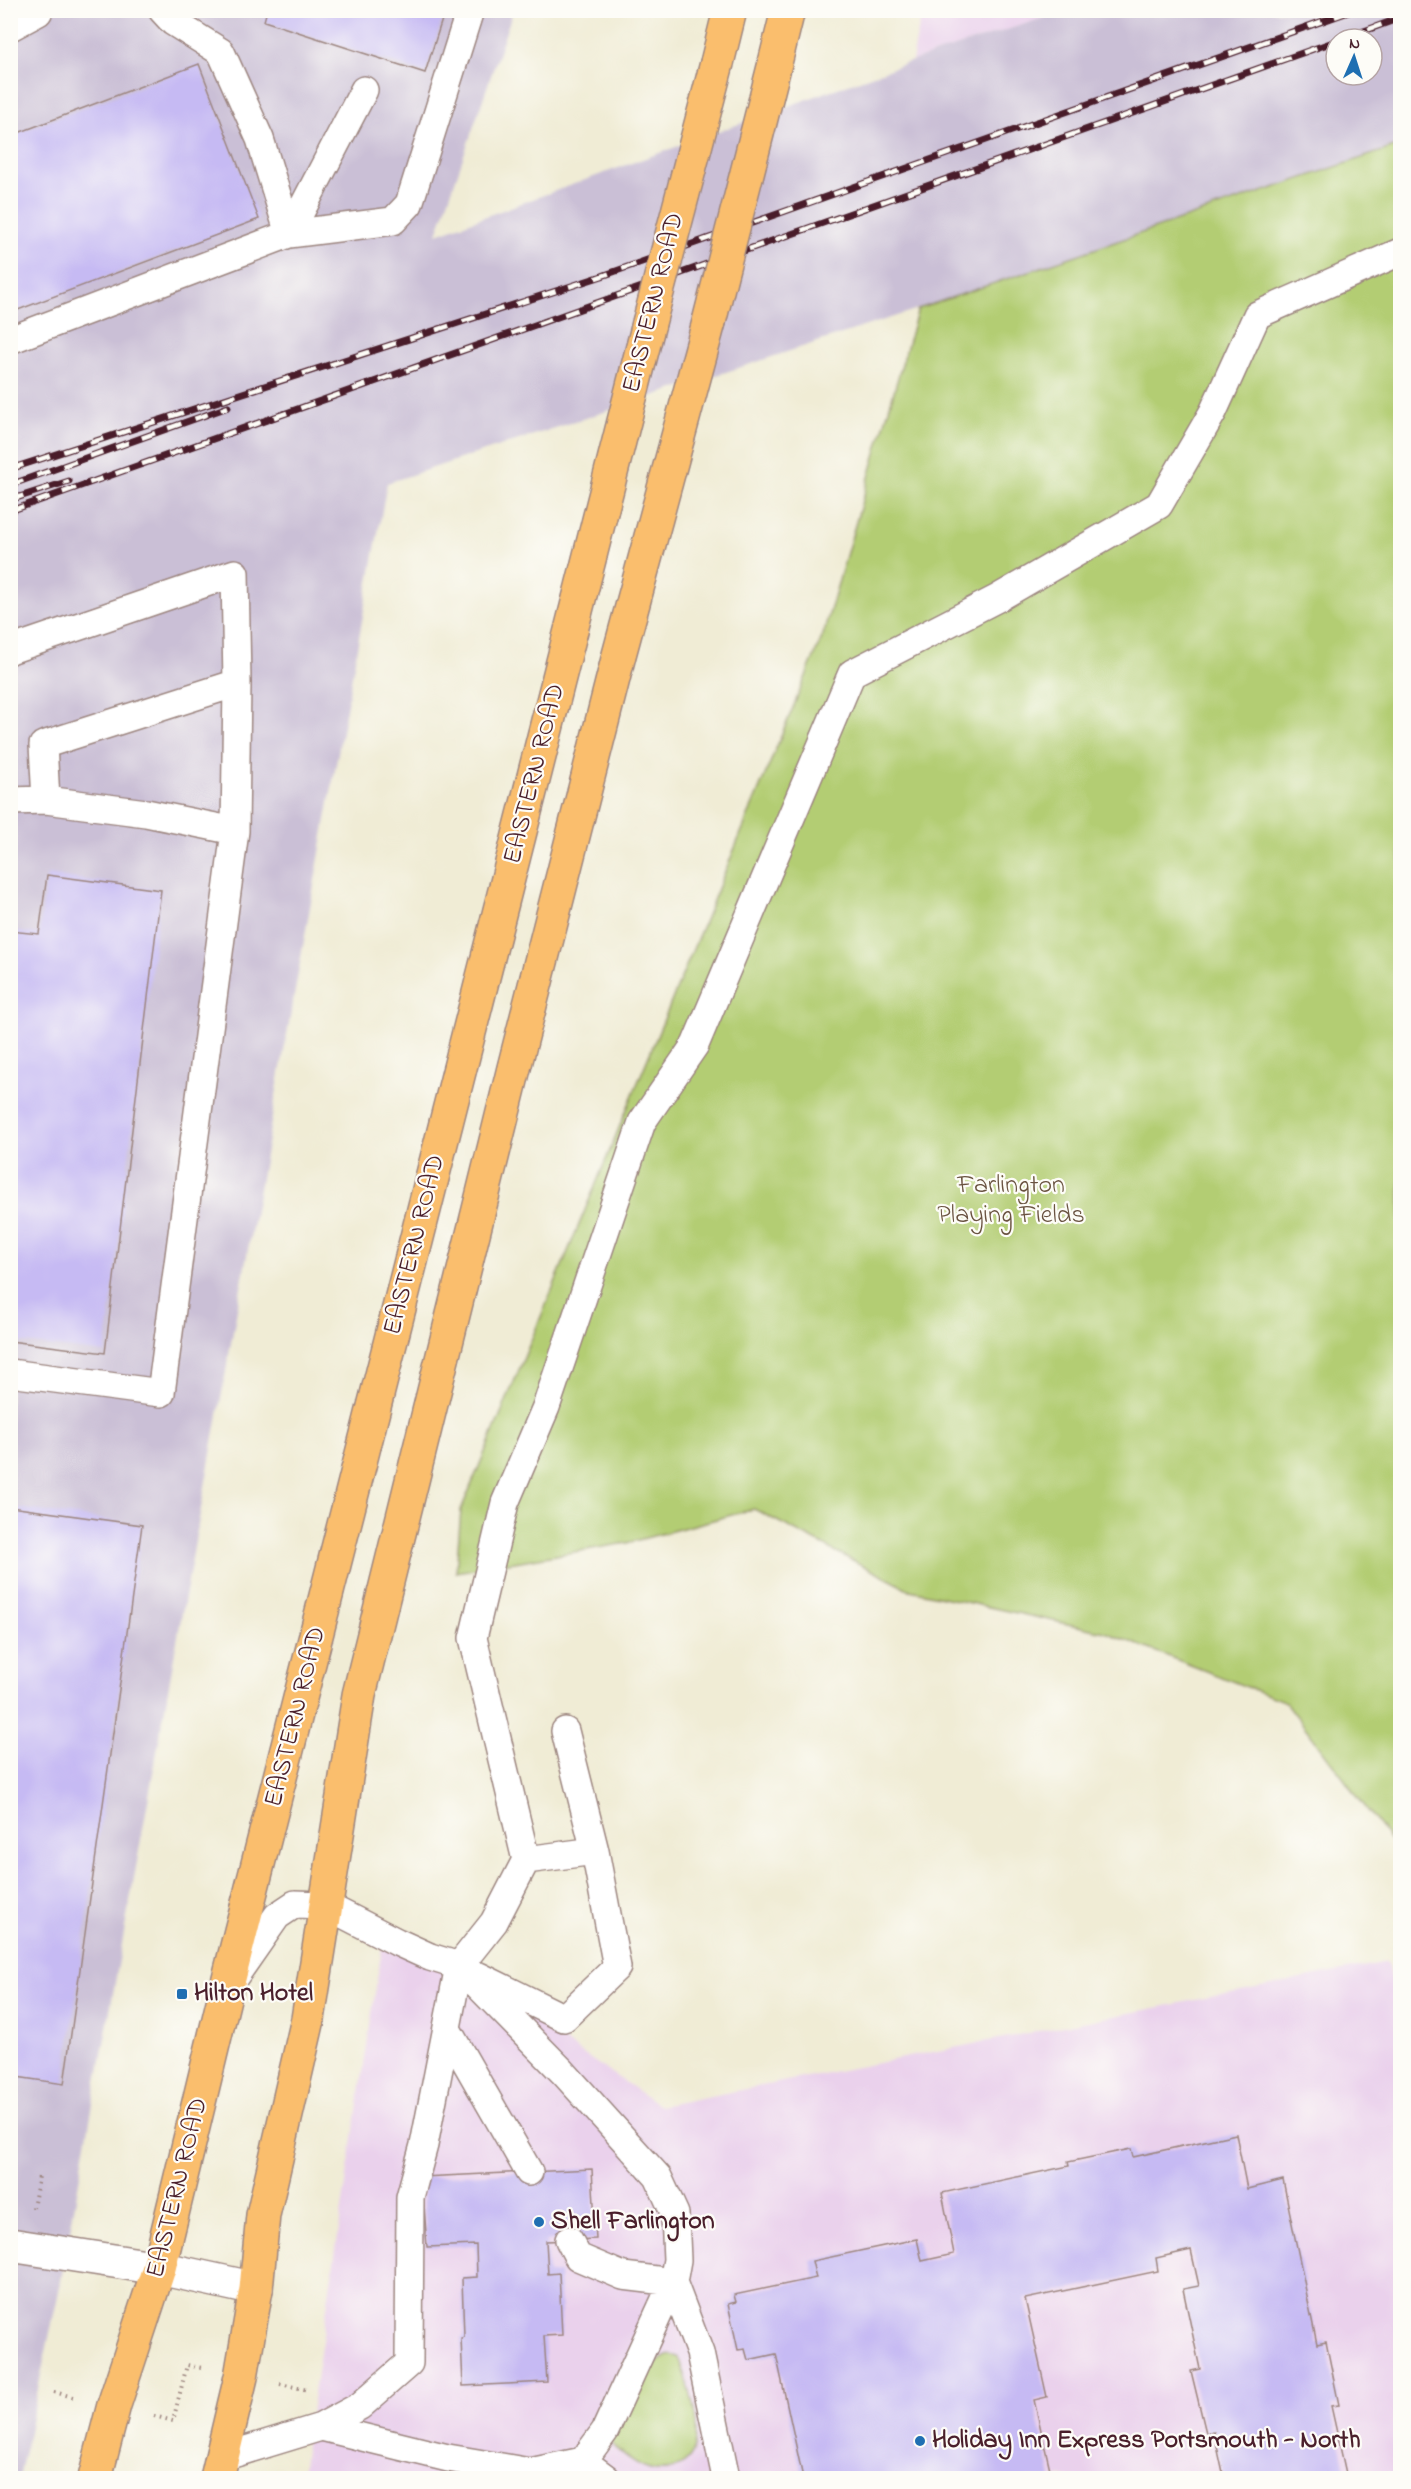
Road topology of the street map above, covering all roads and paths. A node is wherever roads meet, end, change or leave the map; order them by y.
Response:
1 (36, 10) edge
2 (162, 10) edge
3 (470, 10) edge
4 (730, 10) edge
5 (788, 10) edge
6 (10, 24) edge
7 (364, 90) dead end
8 (289, 234) junction
9 (1401, 252) edge
10 (10, 340) edge
11 (10, 650) edge
12 (237, 682) junction
13 (46, 800) junction
14 (10, 801) edge
15 (235, 831) junction
16 (10, 1373) edge
17 (565, 1731) dead end
18 (595, 1851) junction
19 (526, 1860) junction
20 (325, 1905) junction
21 (459, 1966) junction
22 (226, 1990) junction
23 (447, 2030) junction
24 (529, 2172) dead end
25 (569, 2240) dead end
26 (10, 2245) edge
27 (159, 2268) junction
28 (673, 2282) junction
29 (256, 2289) junction
30 (242, 2377) junction
31 (312, 2390) dead end
32 (54, 2392) dead end
33 (114, 2405) junction
34 (321, 2427) junction
35 (582, 2460) junction
36 (220, 2468) edge
37 (95, 2478) edge
38 (606, 2478) edge
39 (726, 2478) edge

1 - 6 street
2 - 8 lane
3 - 8 lane
4 - 22 main road, EASTERN ROAD, bridge
5 - 20 main road, EASTERN ROAD, bridge
7 - 8 lane
8 - 10 lane
9 - 19 lane
11 - 12 lane
12 - 13 lane
12 - 15 lane
13 - 14 lane
13 - 15 lane
15 - 16 lane
17 - 18 lane
18 - 19 lane
18 - 21 lane
19 - 21 lane
20 - 21 lane
20 - 22 lane
20 - 29 main road, EASTERN ROAD
21 - 23 lane
21 - 28 lane
22 - 27 main road, EASTERN ROAD
23 - 24 lane
23 - 34 lane
25 - 28 lane
26 - 27 street
27 - 29 street
27 - 33 main road, EASTERN ROAD
28 - 35 lane
28 - 39 lane
29 - 30 main road, EASTERN ROAD
30 - 31 path
30 - 33 path
30 - 36 main road, EASTERN ROAD
32 - 33 path
33 - 37 main road, EASTERN ROAD
34 - 35 lane
34 - 36 lane
35 - 38 lane

